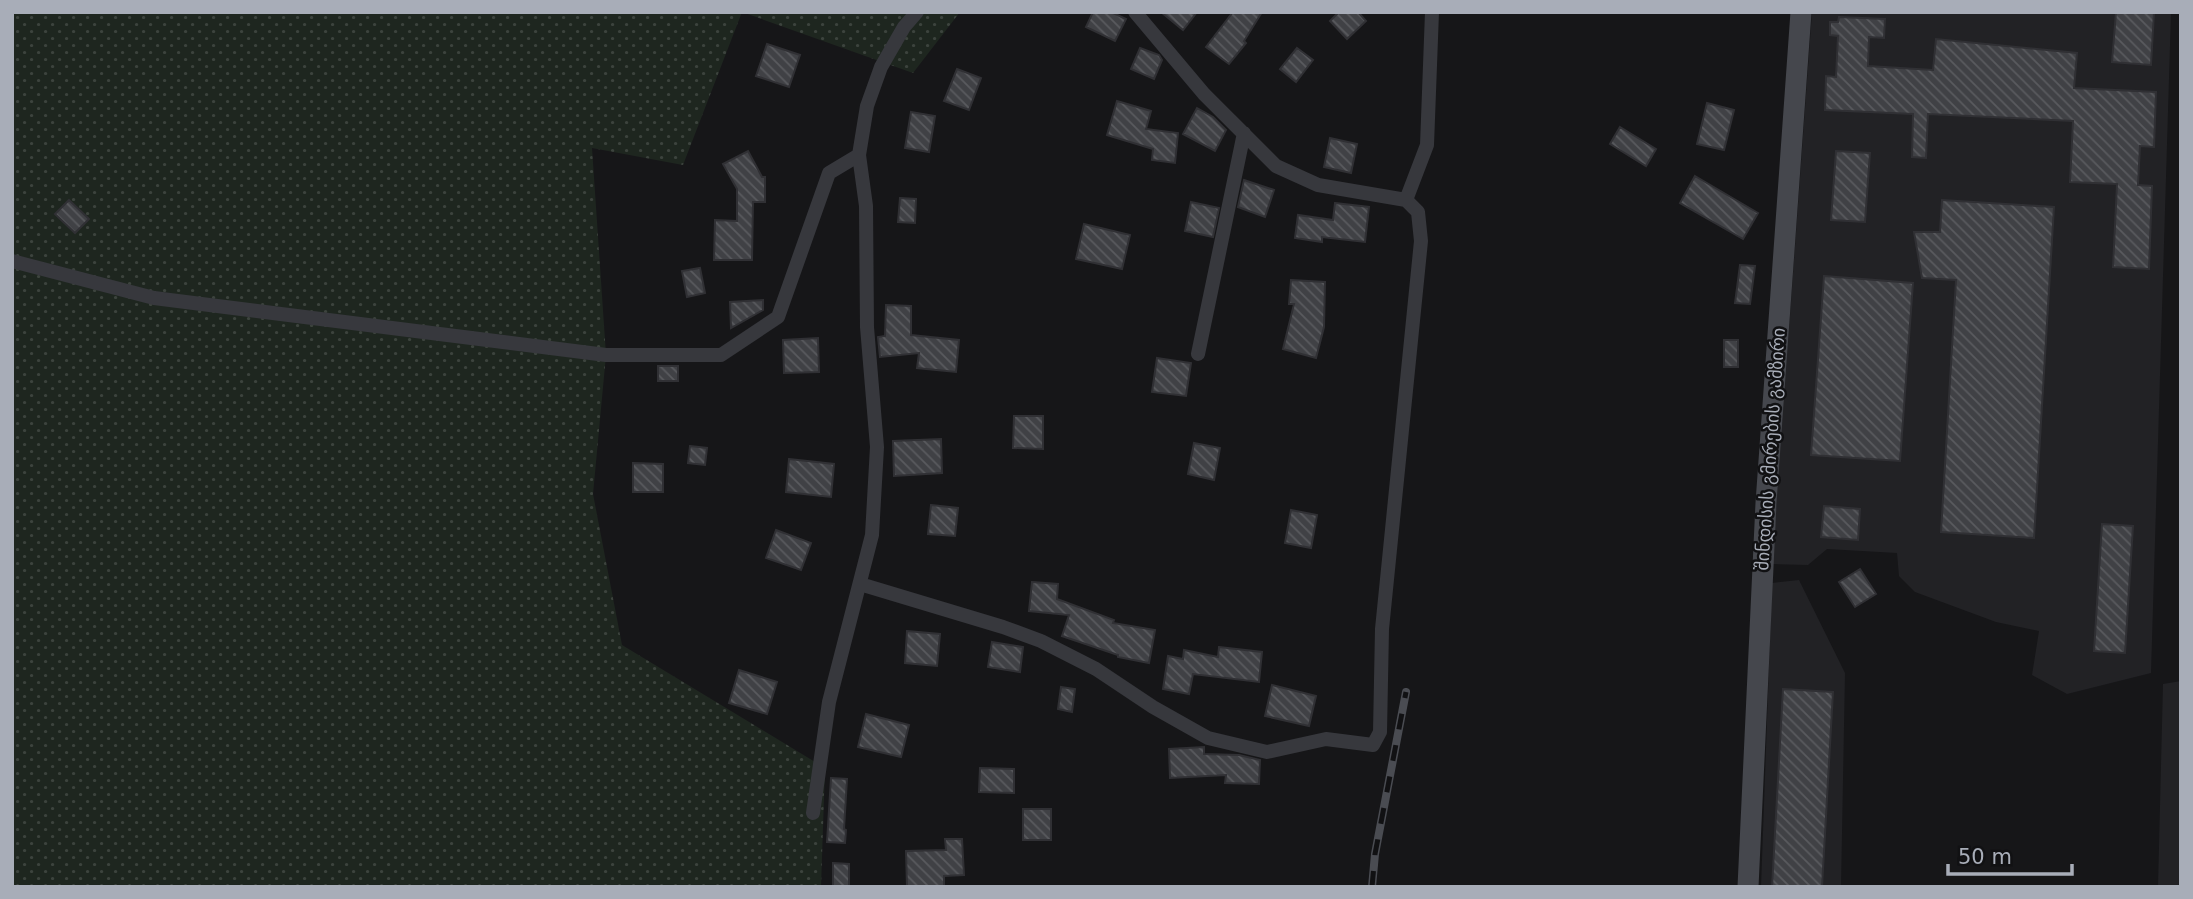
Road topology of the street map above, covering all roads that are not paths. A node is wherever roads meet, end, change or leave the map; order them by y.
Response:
1 (917, 12) edge
2 (1135, 12) edge
3 (1432, 12) edge
4 (1801, 12) edge
5 (1244, 133) junction
6 (859, 155) junction
7 (1406, 200) junction
8 (12, 261) edge
9 (1198, 354) dead end
10 (860, 584) junction
11 (813, 813) dead end
12 (1748, 887) edge

1 - 6 street
2 - 5 street
3 - 7 street
4 - 12 main road, შინდისის გმირების გამზირი
5 - 7 street
5 - 9 street
6 - 8 street
6 - 10 street
7 - 10 street
10 - 11 street

